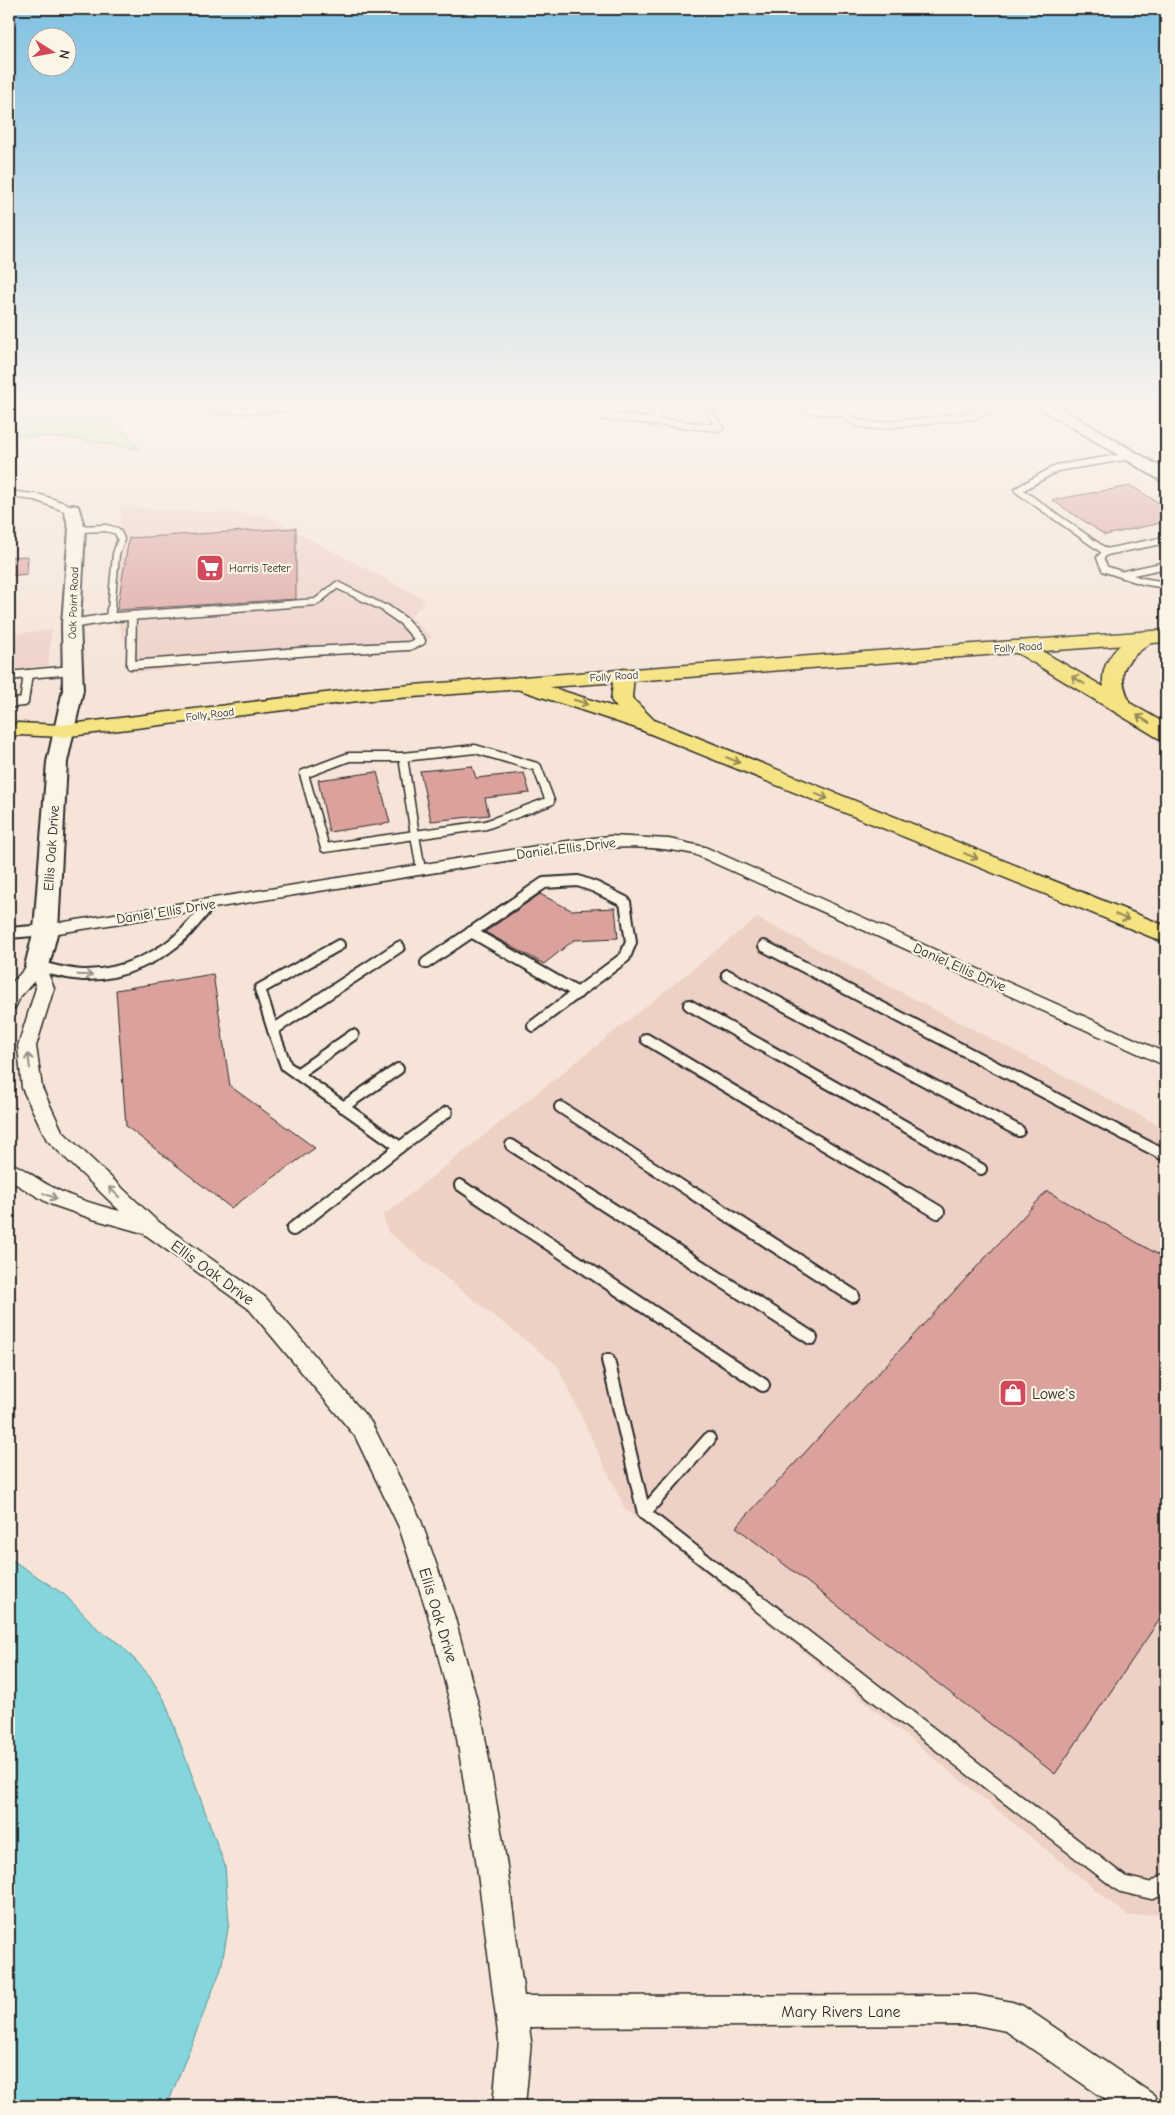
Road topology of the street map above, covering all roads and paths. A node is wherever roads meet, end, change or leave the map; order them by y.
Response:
1 (45, 501) edge
2 (1034, 501) edge
3 (72, 510) joint
4 (77, 528) junction
5 (1166, 540) edge
6 (1106, 552) junction
7 (1166, 565) edge
8 (1123, 575) junction
9 (1166, 585) edge
10 (132, 616) junction
11 (110, 618) junction
12 (71, 624) junction
13 (1166, 636) edge
14 (1146, 637) junction
15 (1021, 647) junction
16 (72, 670) junction
17 (28, 674) junction
18 (624, 675) junction
19 (9, 676) edge
20 (518, 683) junction
21 (13, 703) dead end
22 (1120, 705) junction
23 (652, 727) junction
24 (9, 730) edge
25 (62, 730) junction
26 (1166, 733) edge
27 (9, 748) edge
28 (403, 758) junction
29 (415, 834) junction
30 (421, 870) junction
31 (210, 904) junction
32 (46, 930) junction
33 (471, 932) junction
34 (9, 933) edge
35 (1166, 935) edge
36 (339, 945) dead end
37 (764, 946) dead end
38 (399, 947) dead end
39 (426, 962) dead end
40 (37, 966) junction
41 (727, 975) dead end
42 (578, 993) junction
43 (9, 1004) edge
44 (690, 1005) dead end
45 (534, 1026) dead end
46 (273, 1030) junction
47 (353, 1035) dead end
48 (646, 1039) dead end
49 (1166, 1060) edge
50 (398, 1069) dead end
51 (297, 1074) junction
52 (344, 1107) junction
53 (560, 1107) dead end
54 (447, 1112) dead end
55 (1019, 1131) dead end
56 (511, 1145) dead end
57 (400, 1147) junction
58 (1166, 1156) edge
59 (981, 1169) dead end
60 (9, 1170) edge
61 (460, 1185) dead end
62 (938, 1212) dead end
63 (149, 1226) junction
64 (293, 1229) dead end
65 (853, 1296) dead end
66 (811, 1338) dead end
67 (608, 1360) dead end
68 (763, 1385) dead end
69 (709, 1438) dead end
70 (644, 1513) junction
71 (1166, 1882) edge
72 (511, 2012) junction
73 (1112, 2097) edge
74 (509, 2106) edge
75 (1143, 2106) edge

1 - 3 street, Oak Point Road
2 - 6 lane
3 - 4 street, Oak Point Road
4 - 11 lane
4 - 12 street, Oak Point Road
5 - 6 lane
6 - 8 lane
7 - 8 lane
8 - 9 lane
10 - 10 lane
10 - 11 lane
11 - 12 lane
12 - 16 street, Oak Point Road
13 - 14 main road, Folly Road
14 - 15 main road, Folly Road
14 - 22 main road
15 - 18 main road, Folly Road
22 -> 15 main road
16 - 17 lane
16 - 25 street, Oak Point Road
17 - 19 lane
17 - 21 lane
18 - 20 main road, Folly Road
18 - 23 main road
20 -> 23 main road
20 - 25 main road, Folly Road
26 -> 22 main road
23 -> 35 main road
24 - 25 main road, Folly Road
25 - 27 main road, Folly Road
25 - 32 street, Ellis Oak Drive
28 - 29 lane
28 - 29 lane
28 - 29 lane
29 - 30 lane
30 - 31 street, Daniel Ellis Drive
30 - 49 street, Daniel Ellis Drive
31 - 32 street, Daniel Ellis Drive
40 -> 31 lane
32 - 34 lane
32 - 40 street, Ellis Oak Drive
33 - 39 lane
33 - 42 lane
33 - 42 lane
36 - 46 lane
37 - 58 lane
38 - 46 lane
40 - 43 street, Ellis Oak Drive
63 -> 40 street, Ellis Oak Drive
41 - 55 lane
42 - 45 lane
44 - 59 lane
46 - 51 lane
47 - 51 lane
48 - 62 lane
50 - 52 lane
51 - 52 lane
52 - 57 lane
53 - 65 lane
54 - 57 lane
56 - 66 lane
57 - 64 lane
60 -> 63 street, Ellis Oak Drive
61 - 68 lane
63 - 72 street, Ellis Oak Drive
67 - 70 lane
69 - 70 lane
70 - 71 lane
72 - 73 street, Mary Rivers Lane
72 - 74 street, Ellis Oak Drive
73 - 75 street, Mary Rivers Lane

